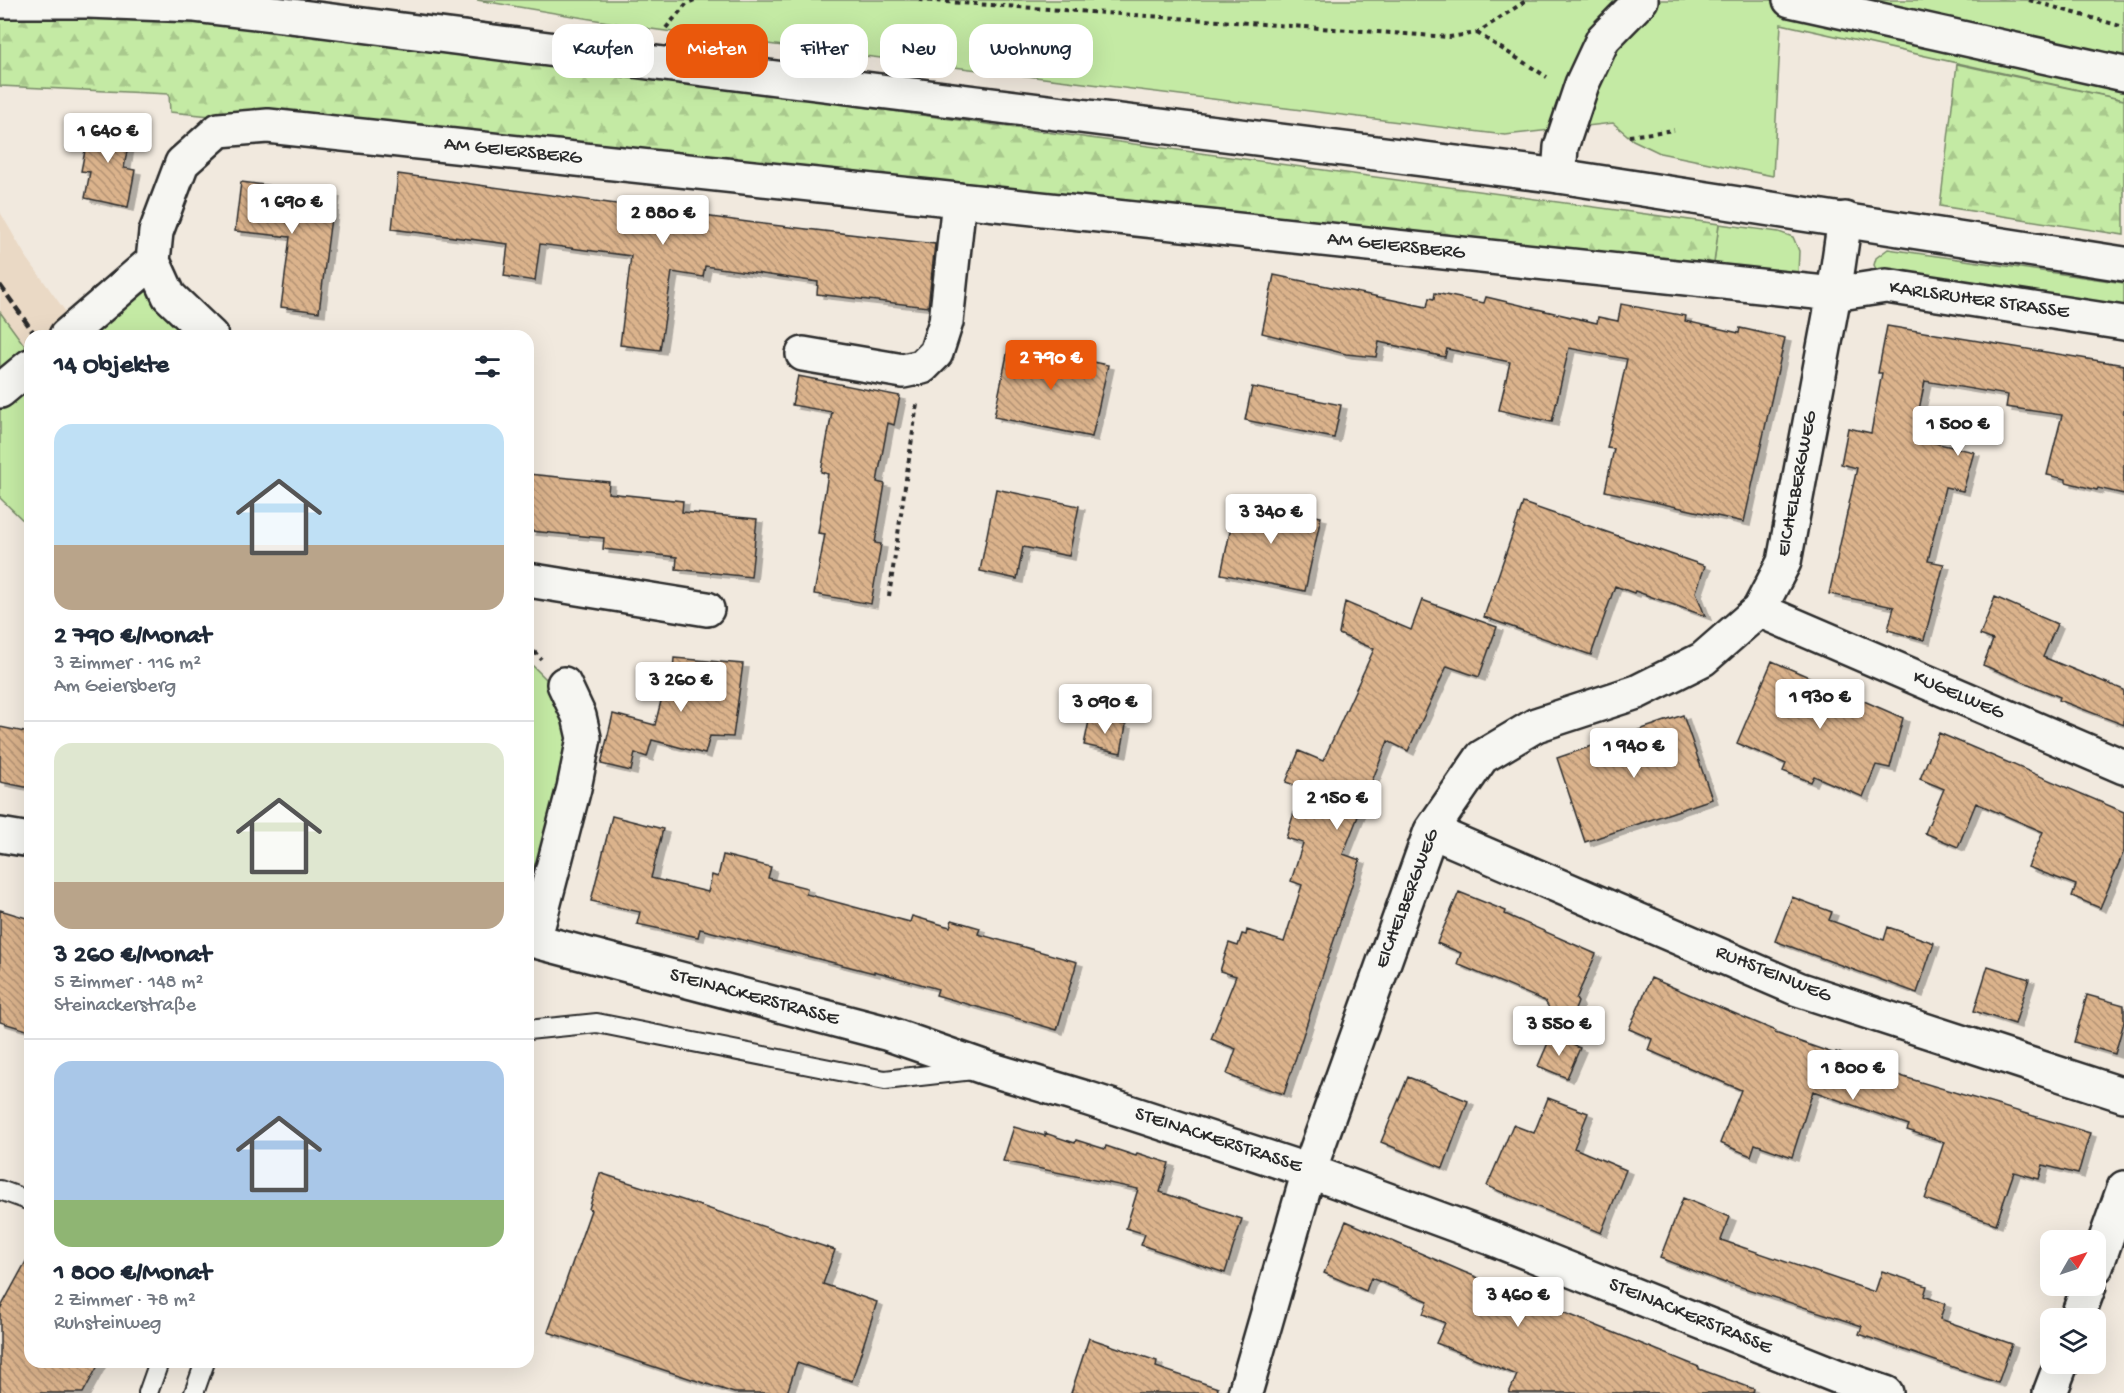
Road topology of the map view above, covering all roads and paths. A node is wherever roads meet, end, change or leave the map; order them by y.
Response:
1 (919, 0) edge
2 (1527, 0) edge
3 (1641, 0) edge
4 (1790, 0) edge
5 (2029, 0) edge
6 (0, 1) edge
7 (2124, 27) edge
8 (1477, 33) junction
9 (2124, 74) edge
10 (1550, 79) dead end
11 (1674, 130) dead end
12 (1629, 136) dead end
13 (1559, 176) junction
14 (959, 200) junction
15 (1845, 219) junction
16 (153, 261) junction
17 (2124, 264) edge
18 (1834, 294) junction
19 (2124, 323) edge
20 (73, 330) edge
21 (205, 330) edge
22 (803, 354) dead end
23 (922, 367) junction
24 (24, 371) edge
25 (0, 391) edge
26 (534, 581) edge
27 (889, 596) dead end
28 (707, 609) dead end
29 (1760, 610) junction
30 (564, 684) dead end
31 (2124, 767) edge
32 (1431, 831) junction
33 (0, 835) edge
34 (24, 839) edge
35 (534, 929) edge
36 (534, 941) edge
37 (534, 1029) edge
38 (986, 1068) junction
39 (2124, 1095) edge
40 (1309, 1171) junction
41 (2124, 1188) edge
42 (0, 1190) edge
43 (24, 1199) edge
44 (2106, 1239) edge
45 (157, 1368) edge
46 (203, 1368) edge
47 (2057, 1374) edge
48 (148, 1393) edge
49 (194, 1393) edge
50 (1245, 1393) edge
51 (1886, 1393) edge
52 (2050, 1393) edge

1 - 8 path
2 - 8 path
3 - 13 street
4 - 9 street
5 - 7 path
6 - 13 street
8 - 10 path
11 - 12 path
13 - 15 street
14 - 16 street, AM GEIERSBERG
14 - 18 street, AM GEIERSBERG
14 - 23 street
15 - 17 street
15 - 18 street, EICHELBERGWEG
16 - 20 street
16 - 21 street
18 - 19 street, KARLSRUHER STRASSE
18 - 29 street, EICHELBERGWEG
22 - 23 street
23 - 27 path
24 - 25 street
26 - 28 street
29 - 31 street, KUGELWEG
29 - 32 street, EICHELBERGWEG
30 - 35 street, STEINACKERSTRASSE
32 - 39 street, RUHSTEINWEG
32 - 40 street, EICHELBERGWEG
33 - 34 street
36 - 38 street, STEINACKERSTRASSE
37 - 38 lane
38 - 40 street, STEINACKERSTRASSE
40 - 50 street, EICHELBERGWEG
40 - 51 street, STEINACKERSTRASSE
41 - 44 street
42 - 43 lane
45 - 48 lane
46 - 49 lane
47 - 52 street

